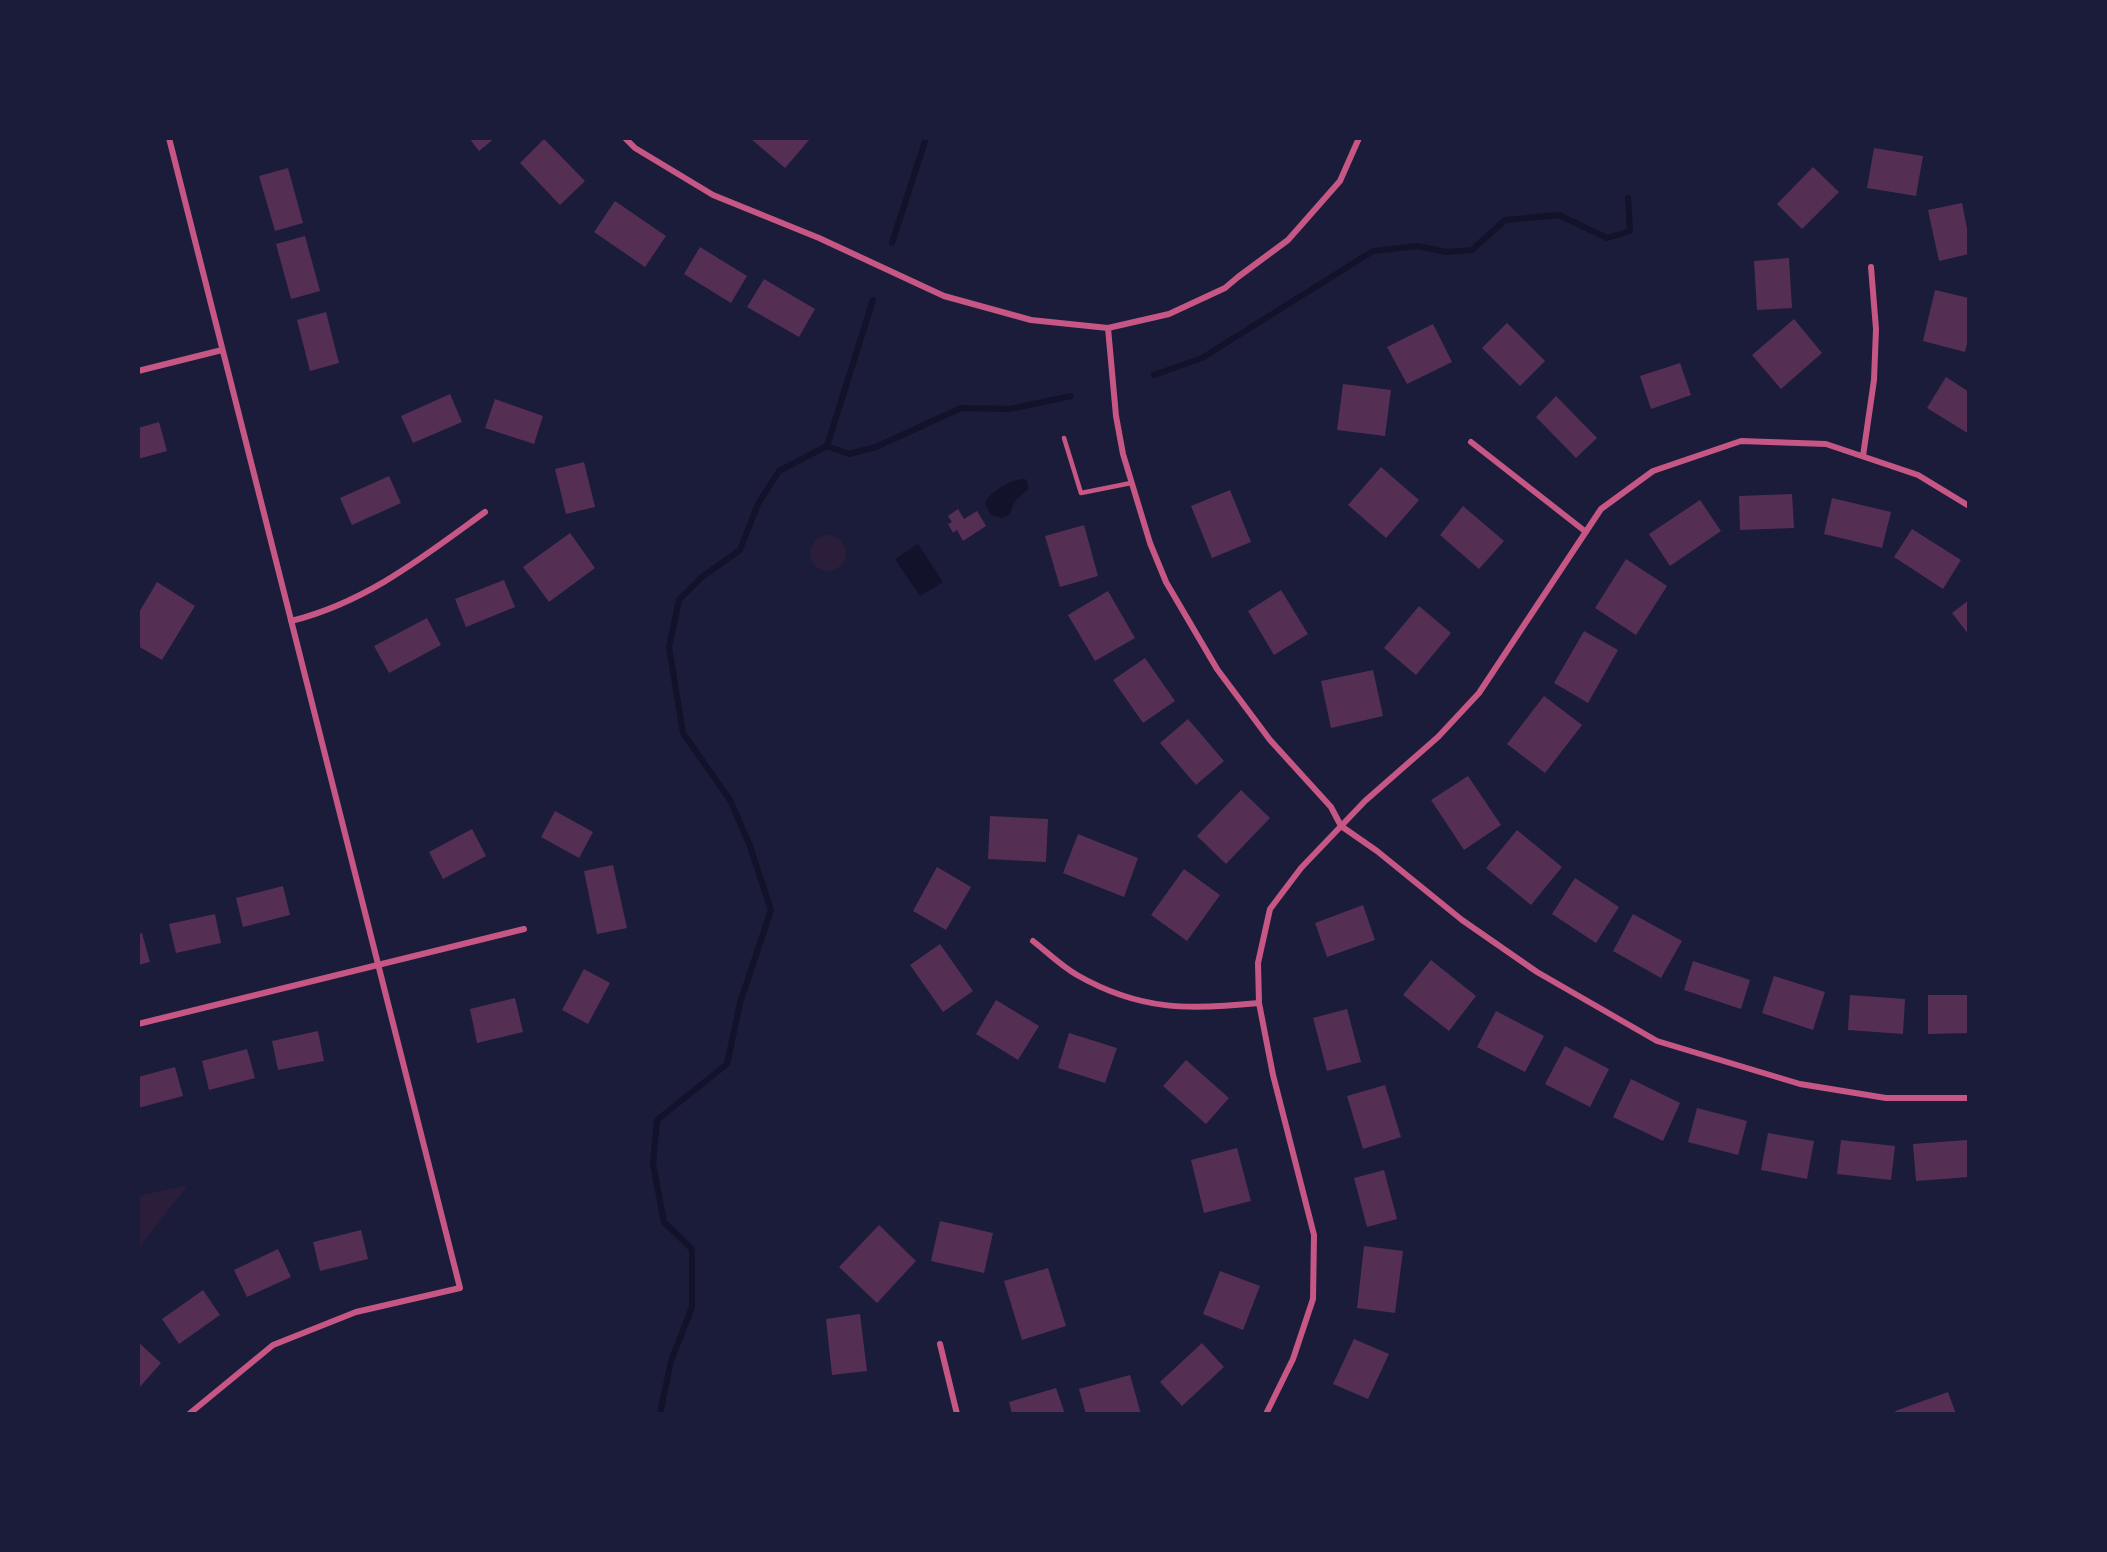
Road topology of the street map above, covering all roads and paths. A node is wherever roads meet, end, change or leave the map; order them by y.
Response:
1 (169, 138) edge
2 (625, 138) edge
3 (1359, 138) edge
4 (1871, 267) dead end
5 (1108, 328) junction
6 (222, 350) junction
7 (138, 371) edge
8 (1064, 438) dead end
9 (1470, 441) dead end
10 (1863, 456) junction
11 (1131, 483) junction
12 (1969, 506) edge
13 (485, 512) dead end
14 (1586, 532) junction
15 (291, 621) junction
16 (1341, 826) junction
17 (524, 928) dead end
18 (1033, 940) dead end
19 (378, 963) junction
20 (1259, 1003) junction
21 (138, 1024) edge
22 (1969, 1098) edge
23 (940, 1344) dead end
24 (189, 1414) edge
25 (957, 1414) edge
26 (1266, 1414) edge

1 - 6 street
2 - 5 street
3 - 5 street
4 - 10 street
5 - 11 street
6 - 7 street
6 - 15 street
8 - 11 lane
9 - 14 street
10 - 12 street
10 - 14 street
11 - 16 street
13 - 15 street
14 - 16 street
15 - 19 street
16 - 20 street
16 - 22 street
17 - 19 street
18 - 20 street
19 - 21 street
19 - 24 street
20 - 26 street
23 - 25 street

